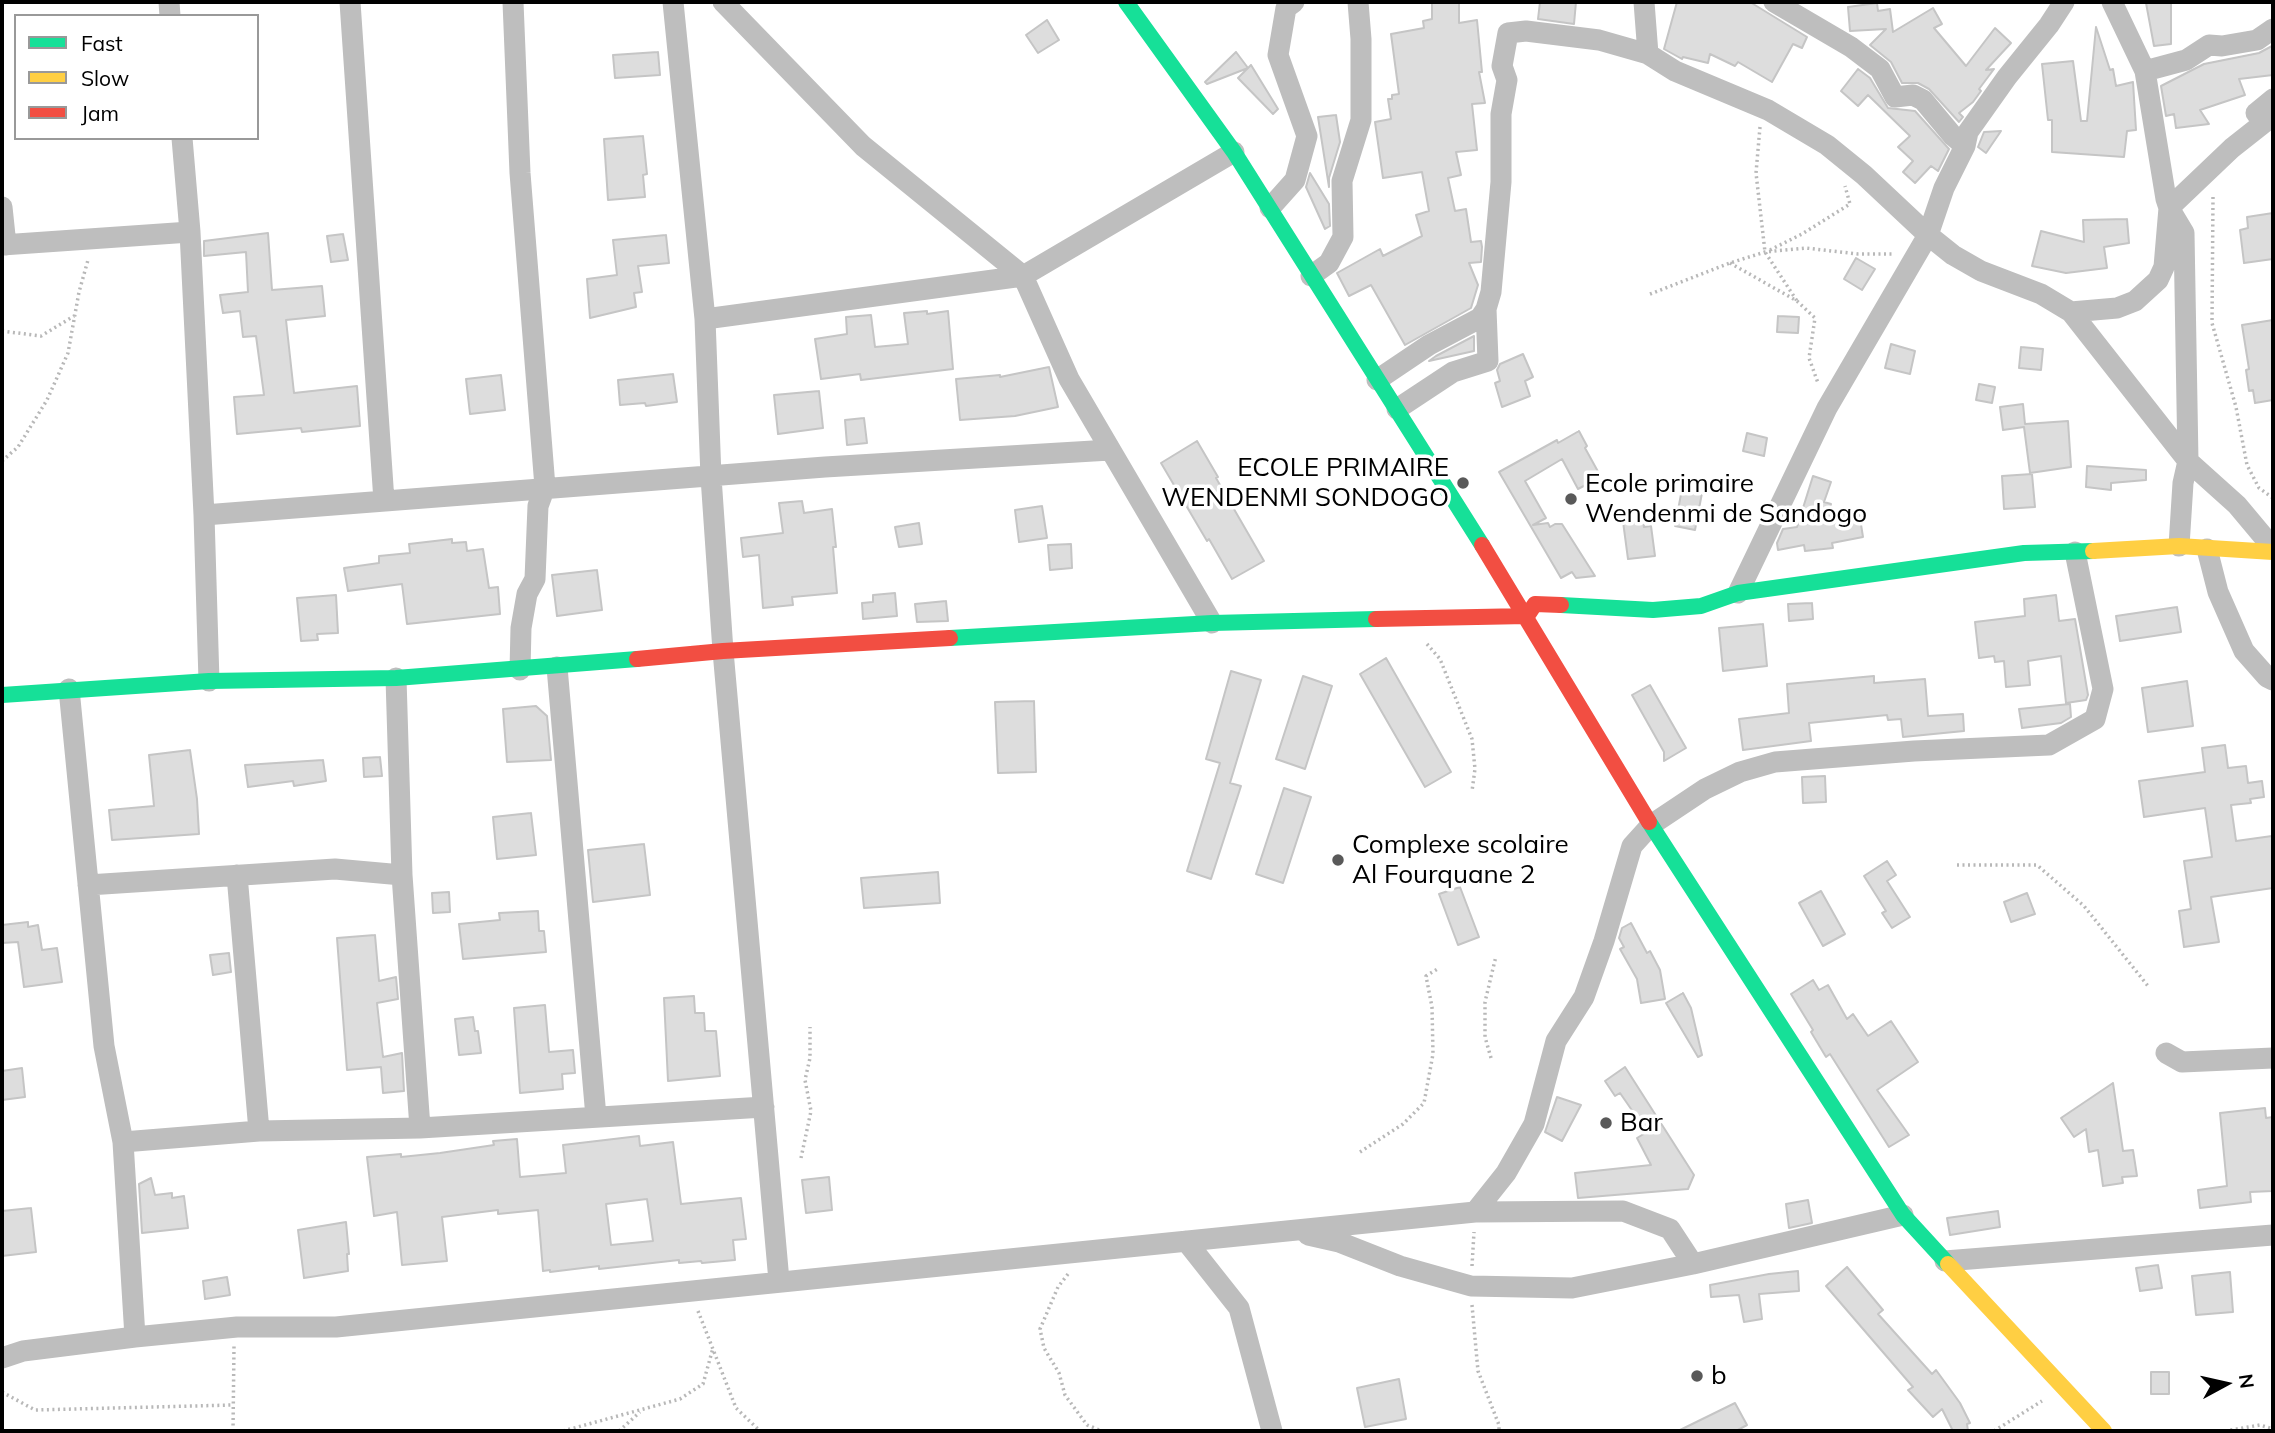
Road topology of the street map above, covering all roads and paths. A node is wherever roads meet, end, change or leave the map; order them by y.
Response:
1 (350, 2) edge
2 (513, 2) edge
3 (673, 2) edge
4 (723, 2) edge
5 (1126, 2) edge
6 (1294, 2) edge
7 (1358, 2) edge
8 (1644, 2) edge
9 (1774, 2) edge
10 (2064, 2) edge
11 (2112, 2) edge
12 (2273, 29) edge
13 (1648, 54) junction
14 (2145, 71) junction
15 (2273, 99) edge
16 (1761, 108) junction
17 (182, 140) edge
18 (1965, 146) junction
19 (1234, 152) junction
20 (2213, 165) junction
21 (1844, 182) dead end
22 (2, 206) edge
23 (1270, 208) junction
24 (2169, 208) junction
25 (190, 232) junction
26 (94, 238) junction
27 (1923, 244) junction
28 (4, 245) edge
29 (1765, 252) junction
30 (1730, 263) junction
31 (1023, 276) junction
32 (1311, 276) junction
33 (1650, 294) dead end
34 (1797, 301) junction
35 (1486, 309) junction
36 (2071, 312) junction
37 (75, 316) junction
38 (705, 319) junction
39 (2, 331) edge
40 (1377, 380) junction
41 (1827, 408) junction
42 (1397, 409) junction
43 (1110, 450) junction
44 (2, 461) edge
45 (2188, 461) junction
46 (711, 477) junction
47 (545, 487) junction
48 (2273, 498) edge
49 (384, 501) junction
50 (204, 514) junction
51 (2179, 546) junction
52 (2207, 548) junction
53 (2273, 550) edge
54 (2075, 552) junction
55 (1738, 593) junction
56 (1527, 616) junction
57 (1406, 618) junction
58 (1212, 623) junction
59 (723, 651) junction
60 (557, 667) junction
61 (520, 670) junction
62 (396, 678) junction
63 (2273, 680) edge
64 (209, 681) junction
65 (69, 689) junction
66 (2, 695) edge
67 (1472, 791) dead end
68 (1651, 825) junction
69 (1957, 865) dead end
70 (237, 875) junction
71 (402, 875) junction
72 (88, 886) junction
73 (1496, 956) dead end
74 (1439, 968) dead end
75 (2148, 986) dead end
76 (810, 1027) dead end
77 (2166, 1053) dead end
78 (1491, 1058) dead end
79 (2273, 1058) edge
80 (764, 1107) junction
81 (596, 1118) junction
82 (420, 1128) junction
83 (259, 1131) junction
84 (123, 1142) junction
85 (1360, 1152) dead end
86 (801, 1158) dead end
87 (1475, 1212) junction
88 (1903, 1216) junction
89 (1296, 1231) junction
90 (2273, 1235) edge
91 (1186, 1241) junction
92 (1084, 1253) junction
93 (1945, 1261) junction
94 (1693, 1264) junction
95 (779, 1281) junction
96 (1471, 1286) junction
97 (695, 1289) junction
98 (237, 1327) junction
99 (135, 1337) junction
100 (713, 1348) junction
101 (2, 1358) edge
102 (2064, 1387) junction
103 (2, 1392) edge
104 (233, 1405) junction
105 (641, 1411) junction
106 (2273, 1429) edge
107 (233, 1431) edge
108 (563, 1431) edge
109 (619, 1431) edge
110 (760, 1431) edge
111 (1102, 1431) edge
112 (1272, 1431) edge
113 (1499, 1431) edge
114 (1994, 1431) edge
115 (2104, 1431) edge
116 (2225, 1431) edge

1 - 49 street
2 - 47 street
3 - 38 street
4 - 31 street
5 - 19 street
6 - 23 street
7 - 32 street
8 - 13 street
9 - 18 street
10 - 18 street
11 - 14 street
12 - 14 street
13 - 16 street
13 - 35 street
14 - 24 street
15 - 20 street
16 - 27 street
16 - 29 path
17 - 25 street
18 - 27 street
19 - 23 street
19 - 31 street
20 - 24 street
20 - 48 path
21 - 29 path
22 - 28 street
23 - 32 street
24 - 36 street
24 - 45 street
25 - 26 street
25 - 50 street
26 - 28 street
26 - 37 path
27 - 29 path
27 - 36 street
27 - 41 street
29 - 30 path
29 - 34 path
30 - 33 path
30 - 34 path
31 - 38 street
31 - 43 street
32 - 40 street
34 - 41 path
35 - 40 street
35 - 42 street
36 - 45 street
37 - 39 path
37 - 44 path
38 - 46 street
40 - 42 street
41 - 55 street
42 - 56 street
43 - 46 street
43 - 58 street
45 - 51 street
45 - 53 street
46 - 47 street
46 - 59 street
47 - 49 street
47 - 61 street
49 - 50 street
50 - 64 street
51 - 52 street
51 - 54 street
52 - 53 street
52 - 63 street
54 - 55 street
54 - 68 street
55 - 56 street
56 - 57 street
56 - 68 street
57 - 58 street
57 - 67 path
58 - 59 street
59 - 60 street
59 - 80 street
60 - 61 street
60 - 81 street
61 - 62 street
62 - 64 street
62 - 71 street
64 - 65 street
65 - 66 street
65 - 72 street
68 - 87 street
68 - 88 street
69 - 75 path
70 - 71 street
70 - 72 street
70 - 83 street
71 - 82 street
72 - 84 street
73 - 78 path
74 - 85 path
76 - 86 path
77 - 79 street
80 - 81 street
80 - 95 street
81 - 82 street
82 - 83 street
83 - 84 street
84 - 99 street
87 - 89 street
87 - 94 street
87 - 96 path
88 - 93 street
88 - 94 street
89 - 91 street
89 - 96 street
90 - 93 street
91 - 92 street
91 - 112 street
92 - 95 street
92 - 111 path
93 - 102 street
94 - 96 street
95 - 97 street
96 - 113 path
97 - 98 street
97 - 100 path
98 - 99 street
98 - 104 path
99 - 101 street
100 - 105 path
100 - 110 path
102 - 114 path
102 - 115 street
103 - 104 path
104 - 107 path
105 - 108 path
105 - 109 path
106 - 116 path

